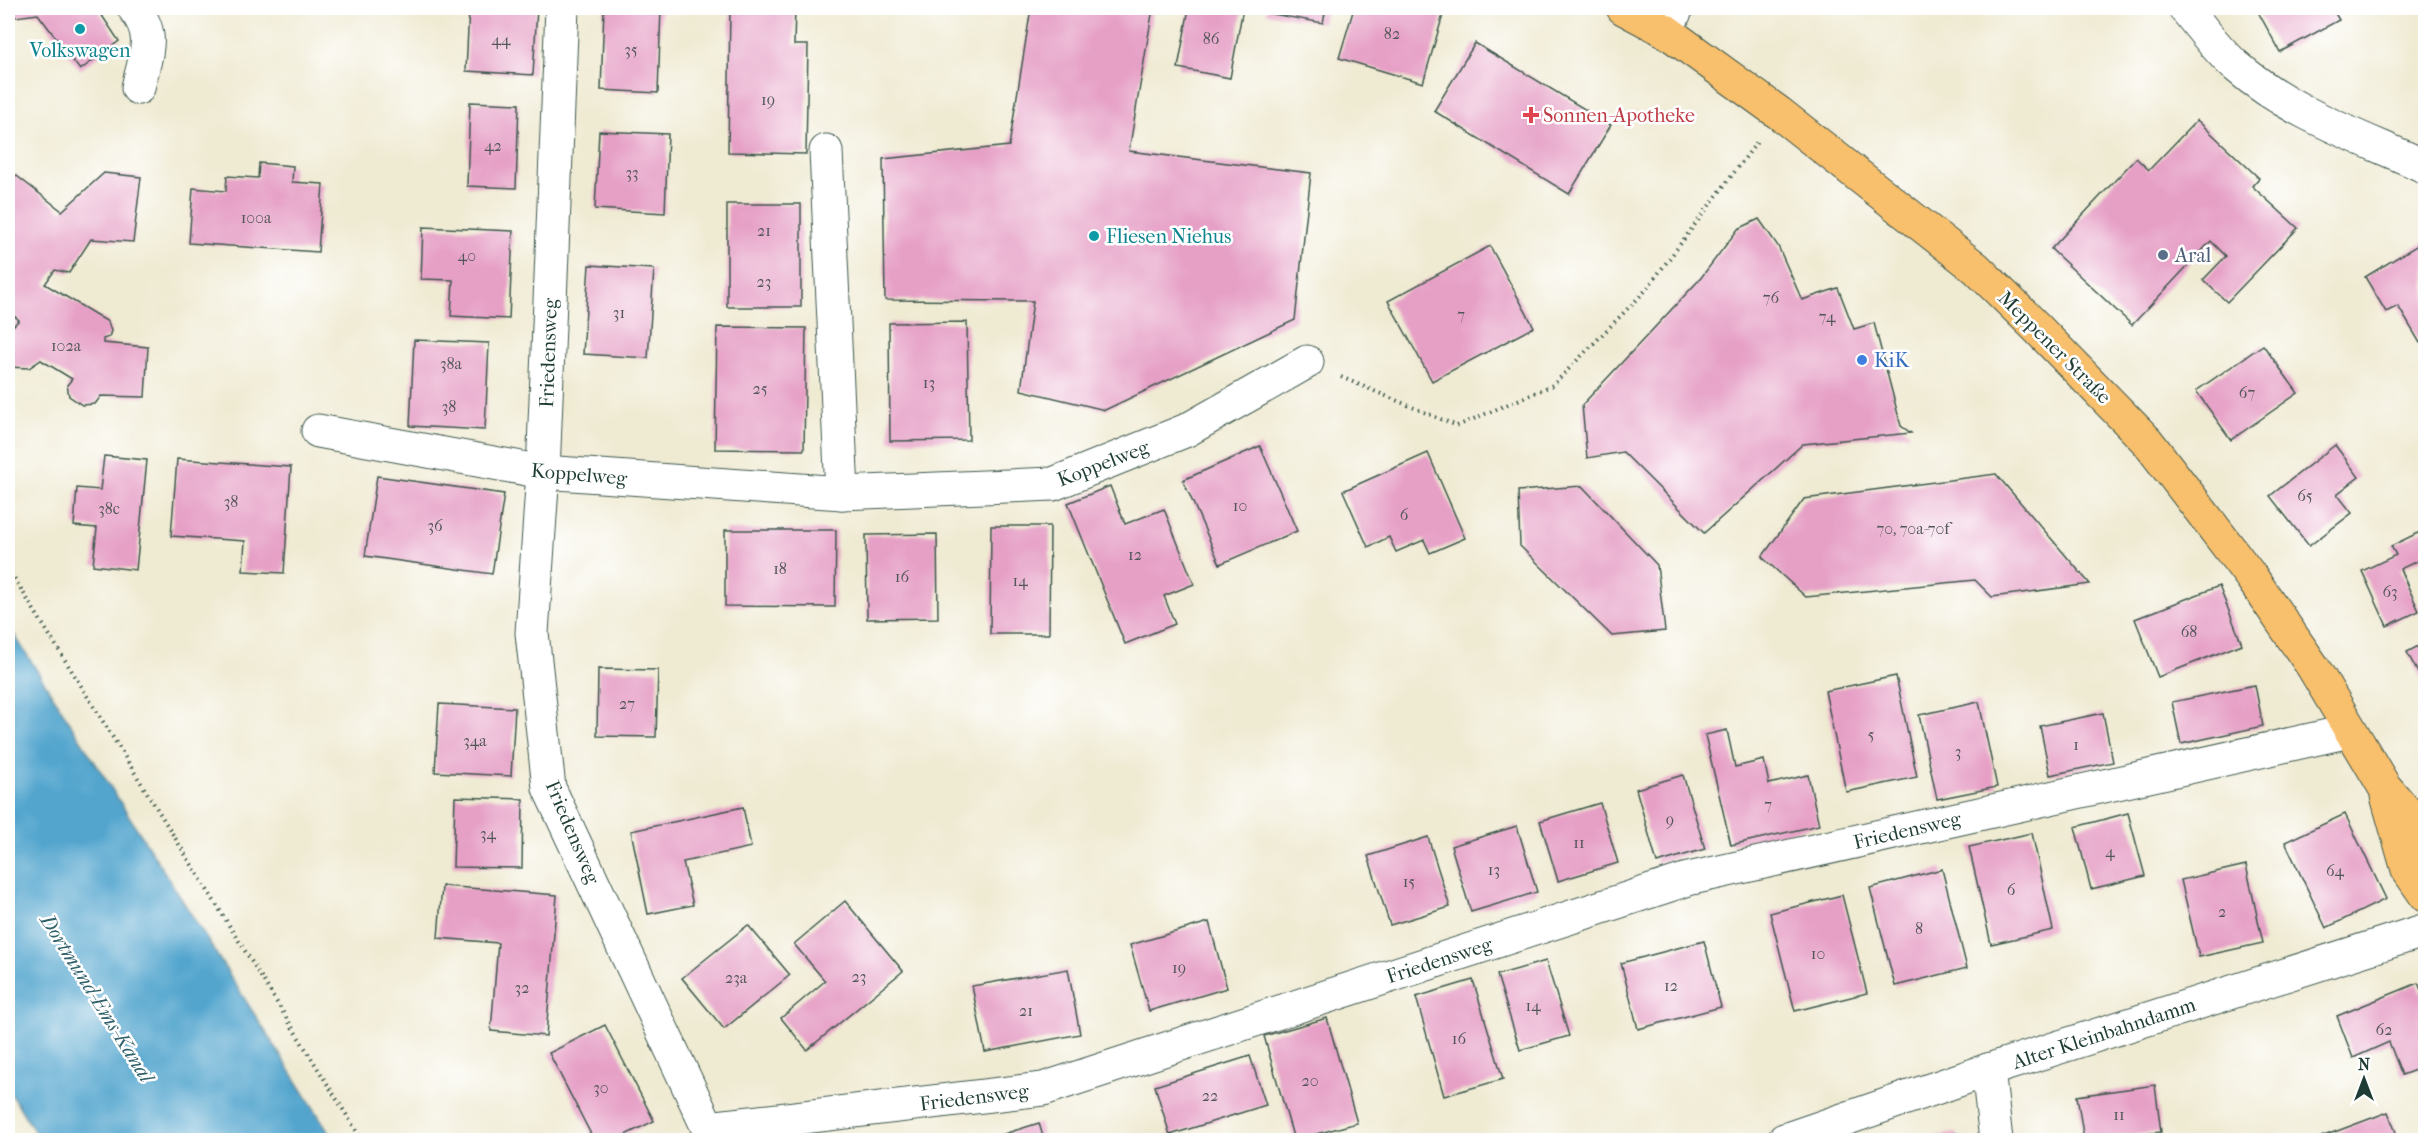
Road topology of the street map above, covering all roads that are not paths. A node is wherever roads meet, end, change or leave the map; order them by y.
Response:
1 (134, 8) edge
2 (562, 8) edge
3 (1623, 8) edge
4 (2185, 8) edge
5 (1672, 20) edge
6 (138, 88) dead end
7 (826, 152) dead end
8 (2426, 167) edge
9 (1307, 362) road end
10 (318, 431) dead end
11 (543, 472) junction
12 (842, 494) junction
13 (2350, 731) junction
14 (2384, 786) junction
15 (2426, 835) edge
16 (2426, 896) edge
17 (2426, 930) edge
18 (1988, 1070) junction
19 (711, 1134) edge
20 (1784, 1140) edge
21 (1996, 1140) edge

1 - 6 street
2 - 11 street, Friedensweg
3 - 5 main road, Meppener Straße
4 - 8 street
5 - 13 main road, Meppener Straße
7 - 12 street
9 - 12 street, Koppelweg
10 - 11 street, Koppelweg
11 - 12 street, Koppelweg
11 - 19 street, Friedensweg
13 - 14 main road, Meppener Straße
13 - 19 street, Friedensweg
14 - 15 main road, Meppener Straße
14 - 16 main road, Meppener Straße
17 - 18 street, Alter Kleinbahndamm
18 - 20 street, Alter Kleinbahndamm
18 - 21 street

